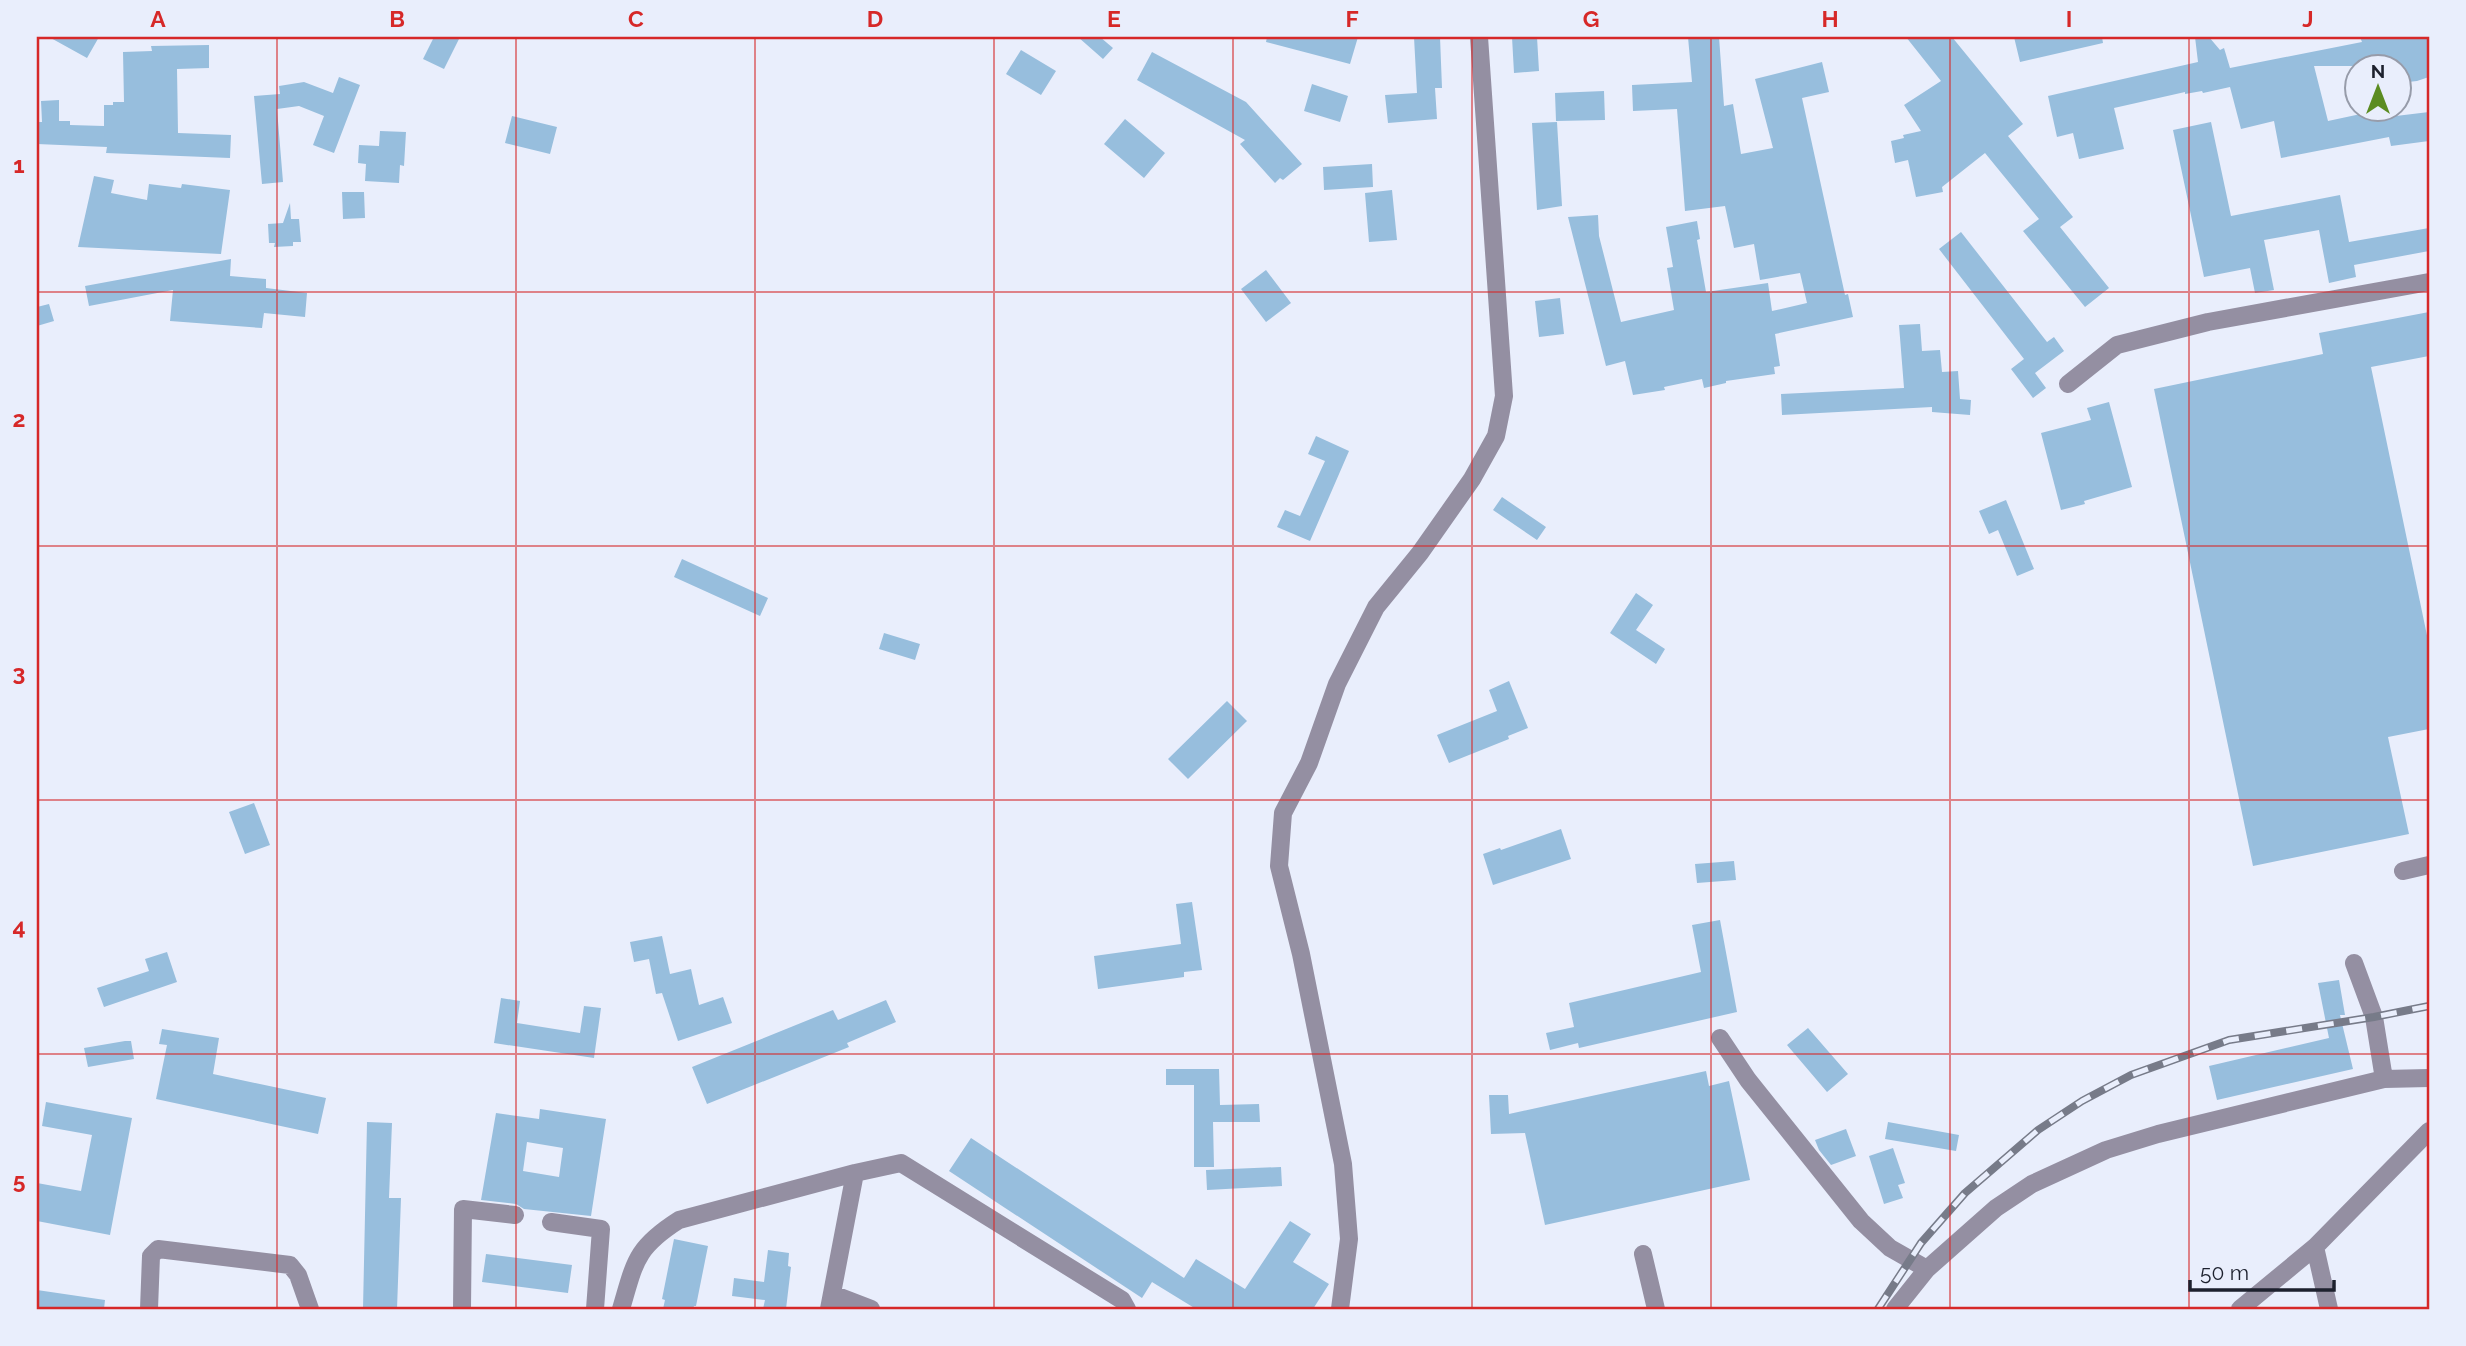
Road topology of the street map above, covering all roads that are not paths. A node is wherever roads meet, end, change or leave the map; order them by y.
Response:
1 (1479, 37) edge
2 (2429, 282) edge
3 (2068, 384) dead end
4 (2429, 865) edge
5 (2403, 871) dead end
6 (2354, 963) dead end
7 (1720, 1038) dead end
8 (2429, 1077) edge
9 (2384, 1079) junction
10 (2429, 1131) edge
11 (855, 1173) junction
12 (515, 1215) dead end
13 (551, 1222) dead end
14 (2315, 1247) junction
15 (1643, 1254) dead end
16 (1927, 1269) junction
17 (830, 1301) edge
18 (149, 1309) edge
19 (310, 1309) edge
20 (463, 1309) edge
21 (595, 1309) edge
22 (621, 1309) edge
23 (871, 1309) edge
24 (1127, 1309) edge
25 (1340, 1309) edge
26 (1656, 1309) edge
27 (1895, 1309) edge
28 (2240, 1309) edge
29 (2329, 1309) edge

1 - 25 street
2 - 3 street
4 - 5 street
6 - 9 street
7 - 16 street
8 - 9 street
9 - 16 street
10 - 14 street
11 - 17 street
11 - 22 street
11 - 24 street
12 - 20 street
13 - 21 street
14 - 28 street
14 - 29 street
15 - 26 street
16 - 27 street
17 - 23 street
18 - 19 street

